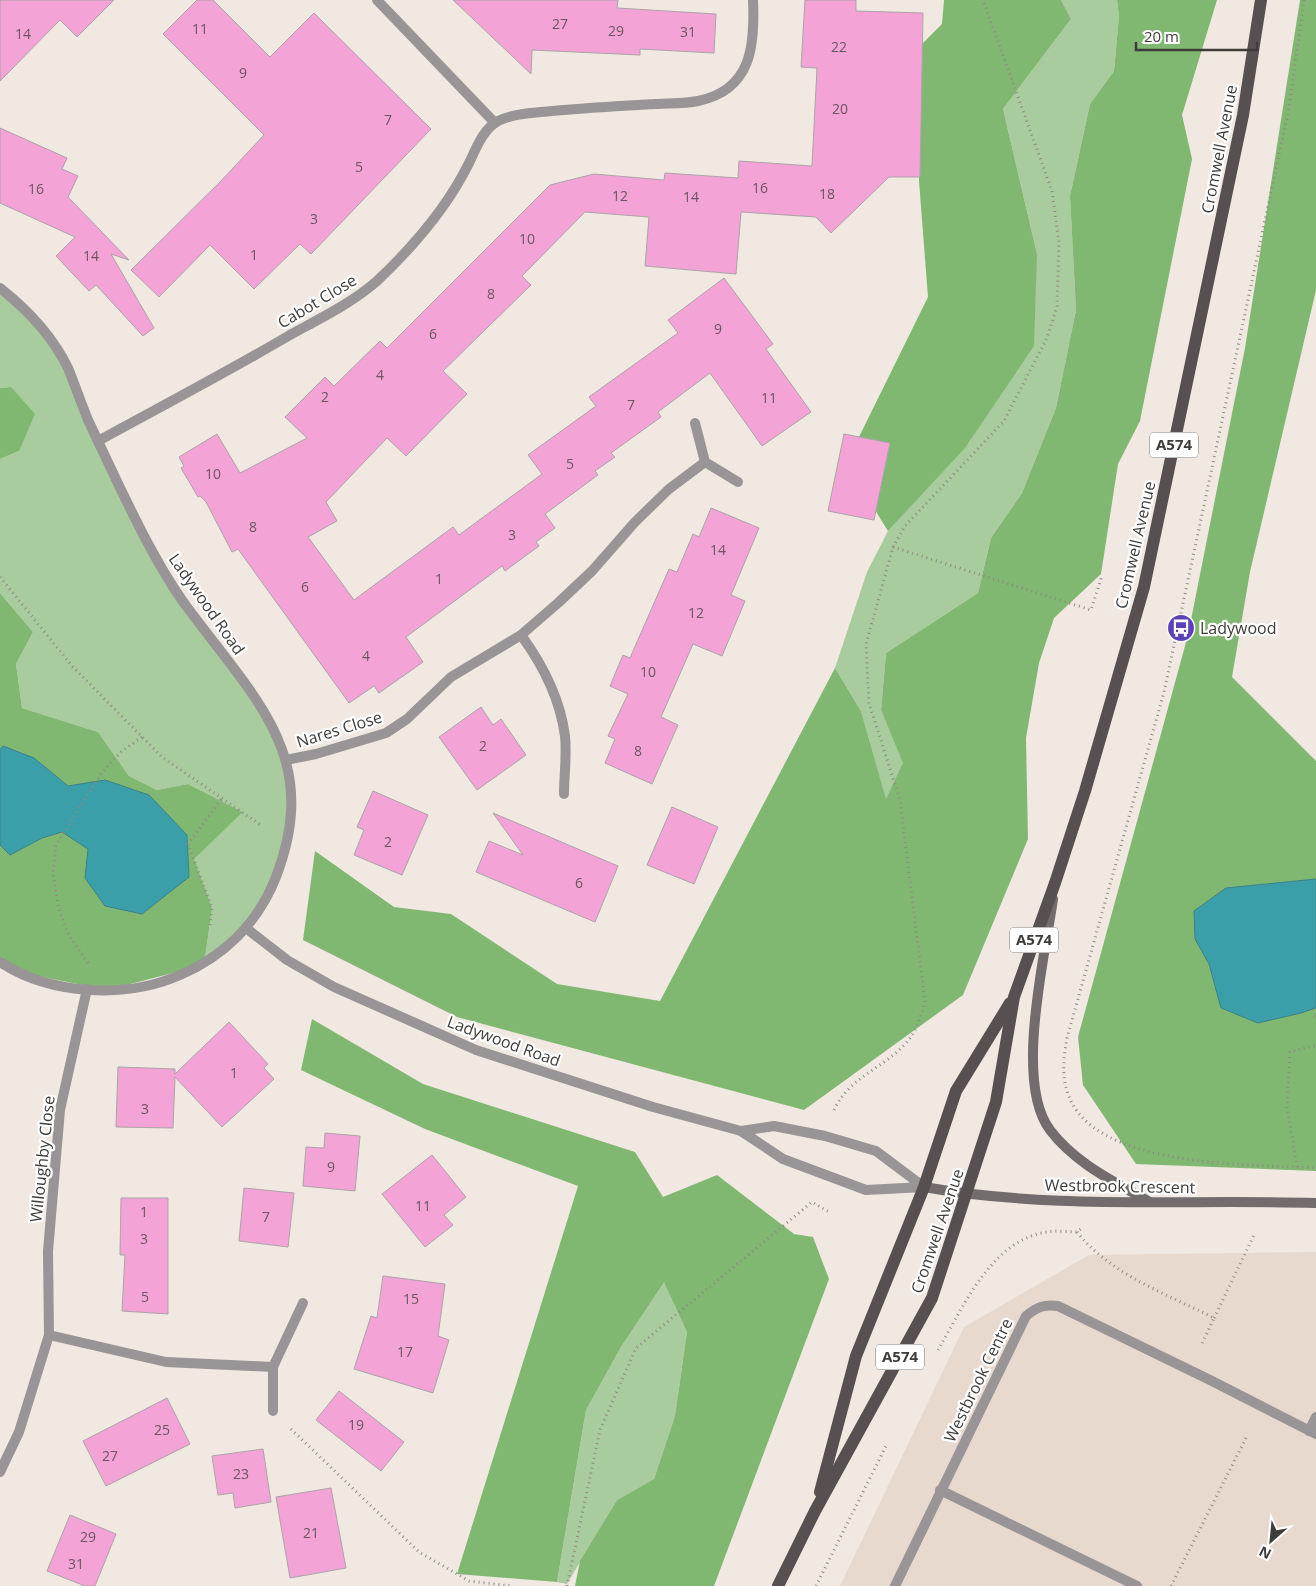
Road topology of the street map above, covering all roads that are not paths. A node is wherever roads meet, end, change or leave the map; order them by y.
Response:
1 (377, 0) edge
2 (753, 0) edge
3 (1261, 0) edge
4 (495, 123) junction
5 (0, 288) edge
6 (695, 423) dead end
7 (98, 441) junction
8 (705, 462) junction
9 (738, 482) dead end
10 (521, 635) junction
11 (286, 760) junction
12 (564, 794) dead end
13 (1055, 883) junction
14 (246, 928) junction
15 (0, 962) edge
16 (87, 989) junction
17 (1014, 997) junction
18 (741, 1131) junction
19 (924, 1187) junction
20 (967, 1194) junction
21 (1150, 1202) junction
22 (1316, 1203) edge
23 (303, 1303) dead end
24 (49, 1334) junction
25 (273, 1367) junction
26 (273, 1411) road end
27 (1316, 1417) edge
28 (1313, 1432) edge
29 (0, 1472) edge
30 (940, 1490) junction
31 (815, 1512) junction
32 (778, 1586) edge
33 (895, 1586) edge
34 (1137, 1586) edge

1 - 4 street
2 - 4 street
3 - 13 main road, Cromwell Avenue / A574
4 - 7 street, Cabot Close
5 - 7 street, Ladywood Road
6 - 8 street
7 - 11 street, Ladywood Road
8 - 9 street
8 - 10 street, Nares Close
10 - 11 street, Nares Close
10 - 12 street
11 - 14 street, Ladywood Road
13 - 17 main road, Cromwell Avenue / A574
13 - 21 street
14 - 16 street, Ladywood Road
14 - 18 street, Ladywood Road
15 - 16 street, Ladywood Road
16 - 24 street, Willoughby Close
17 - 19 main road, Cromwell Avenue / A574
17 - 20 main road, Cromwell Avenue / A574
18 - 19 street, Ladywood Road
18 - 19 street, Ladywood Road
19 - 20 street, Westbrook Crescent
19 - 31 main road, Cromwell Avenue / A574
20 - 21 street, Westbrook Crescent
20 - 31 main road, Cromwell Avenue / A574
21 - 22 street, Westbrook Crescent
23 - 25 street
24 - 25 street
24 - 29 street, Willoughby Close
25 - 26 street
27 - 28 street
28 - 30 street, Westbrook Centre
30 - 33 street, Westbrook Centre
30 - 34 street
31 - 32 main road, Cromwell Avenue / A574

